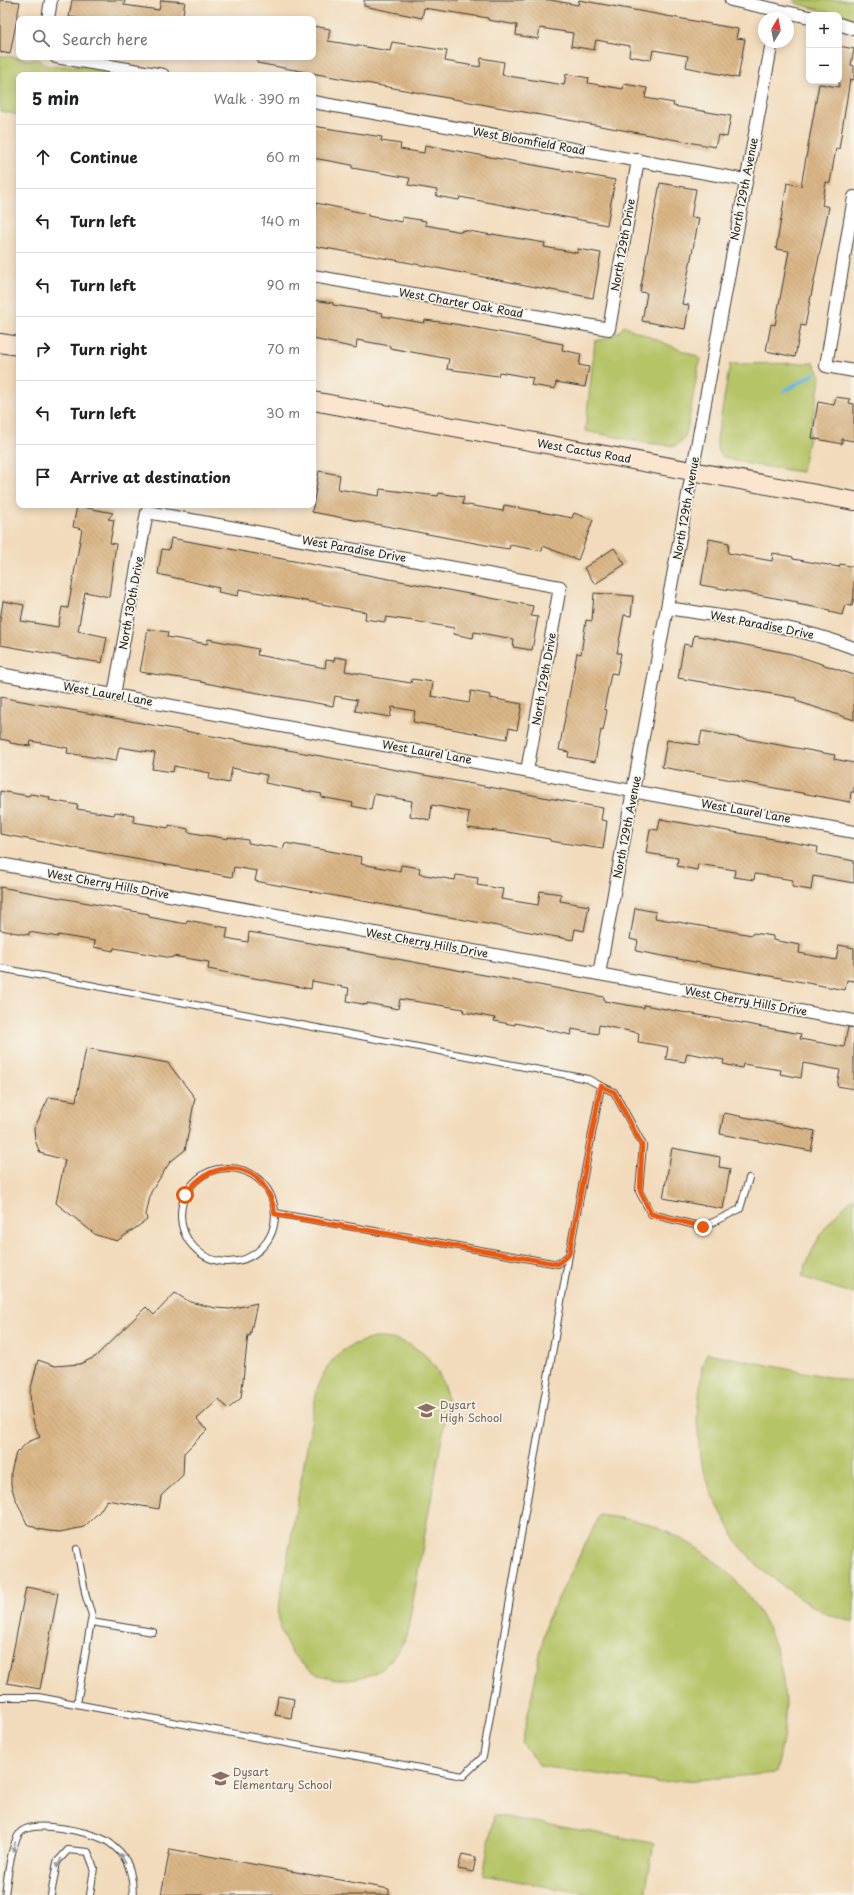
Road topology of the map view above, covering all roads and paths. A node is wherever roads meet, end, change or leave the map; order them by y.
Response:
1 (51, 0) edge
2 (732, 0) edge
3 (778, 9) edge
4 (48, 16) edge
5 (806, 16) edge
6 (842, 25) edge
7 (854, 29) edge
8 (771, 48) edge
9 (74, 60) edge
10 (144, 72) edge
11 (316, 103) edge
12 (638, 160) junction
13 (745, 180) junction
14 (854, 200) edge
15 (316, 277) edge
16 (609, 329) joint
17 (0, 343) edge
18 (16, 346) edge
19 (854, 371) edge
20 (316, 402) edge
21 (692, 471) junction
22 (854, 501) edge
23 (147, 512) joint
24 (560, 587) joint
25 (668, 608) junction
26 (854, 648) edge
27 (0, 674) edge
28 (114, 695) junction
29 (527, 771) junction
30 (634, 791) junction
31 (854, 832) edge
32 (0, 864) edge
33 (0, 968) edge
34 (599, 974) junction
35 (854, 1021) edge
36 (601, 1086) junction
37 (749, 1178) dead end
38 (275, 1214) junction
39 (569, 1254) junction
40 (77, 1549) dead end
41 (91, 1622) junction
42 (153, 1632) dead end
43 (0, 1697) edge
44 (77, 1704) junction
45 (5, 1895) edge
46 (51, 1895) edge
47 (90, 1895) edge
48 (134, 1895) edge

1 - 4 street
2 - 3 street
3 - 5 street
6 - 7 street
8 - 13 street, North 129th Avenue
9 - 10 street
11 - 12 street, West Bloomfield Road
12 - 13 street, West Bloomfield Road
12 - 16 street, North 129th Drive
13 - 21 street, North 129th Avenue
14 - 19 street
15 - 16 street, West Charter Oak Road
17 - 18 main road
20 - 21 main road, West Cactus Road
21 - 22 main road, West Cactus Road
21 - 25 street, North 129th Avenue
23 - 24 street, West Paradise Drive
23 - 28 street, North 130th Drive
24 - 29 street, North 129th Drive
25 - 26 street, West Paradise Drive
25 - 30 street, North 129th Avenue
27 - 28 street, West Laurel Lane
28 - 29 street, West Laurel Lane
29 - 30 street, West Laurel Lane
30 - 31 street, West Laurel Lane
30 - 34 street, North 129th Avenue
32 - 34 street, West Cherry Hills Drive
33 - 36 lane
34 - 35 street, West Cherry Hills Drive
36 - 37 lane
36 - 39 lane
38 - 38 lane
38 - 39 lane
39 - 44 lane
40 - 41 lane
41 - 42 lane
41 - 44 lane
43 - 44 lane
48 -> 45 lane
47 -> 46 lane

